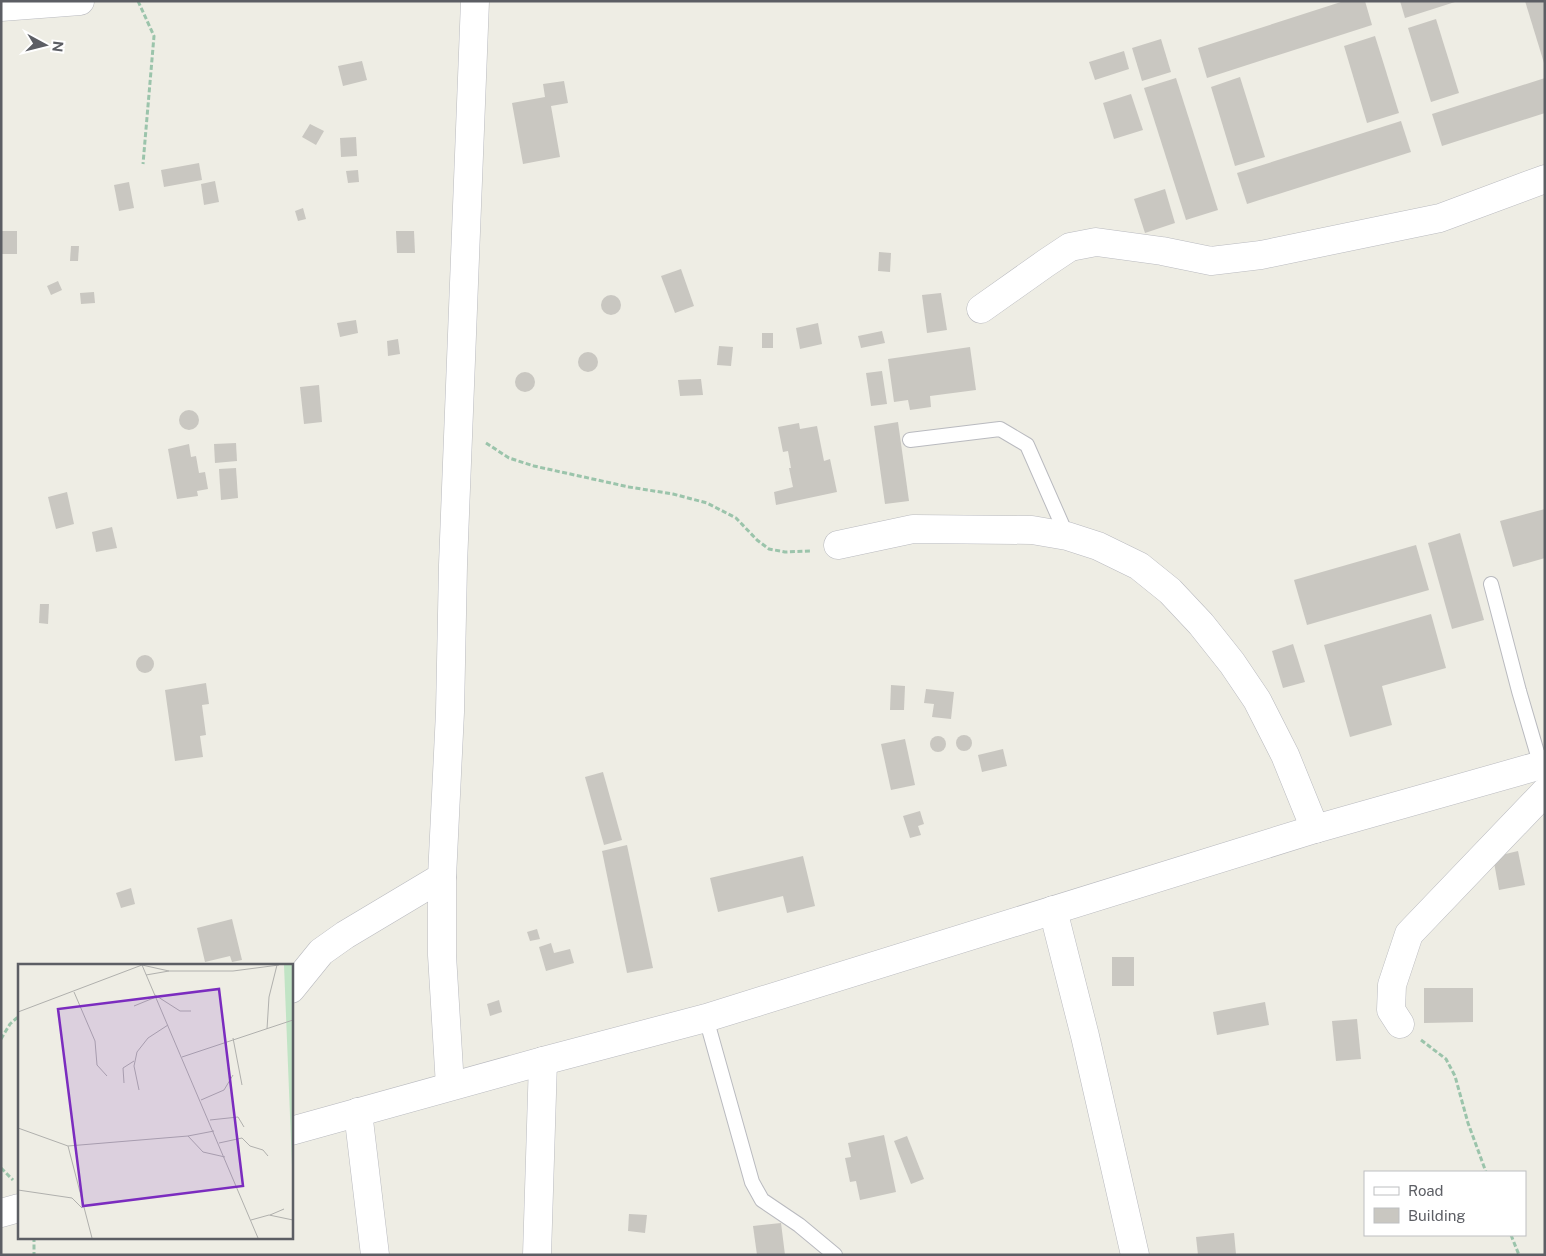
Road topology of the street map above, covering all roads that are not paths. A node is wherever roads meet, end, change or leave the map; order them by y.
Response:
1 (80, 1) edge
2 (475, 1) edge
3 (1, 7) edge
4 (1545, 179) edge
5 (981, 309) dead end
6 (910, 440) dead end
7 (1067, 536) junction
8 (838, 545) road end
9 (1491, 584) dead end
10 (1543, 774) edge
11 (1314, 829) junction
12 (442, 877) junction
13 (1053, 910) junction
14 (292, 988) edge
15 (706, 1018) junction
16 (1400, 1024) road end
17 (543, 1061) junction
18 (450, 1086) junction
19 (358, 1112) junction
20 (292, 1131) edge
21 (18, 1208) edge
22 (1, 1213) edge
23 (375, 1255) edge
24 (537, 1255) edge
25 (835, 1255) edge
26 (1135, 1255) edge

1 - 3 street
2 - 12 street
4 - 5 street
6 - 7 lane
7 - 8 street
7 - 11 street
9 - 10 lane
10 - 11 street
10 - 16 street
11 - 13 street
12 - 14 street
12 - 18 street
13 - 15 street
13 - 26 street
15 - 17 street
15 - 25 lane
17 - 18 street
17 - 24 street
18 - 19 street
19 - 20 street
19 - 23 street
21 - 22 street

